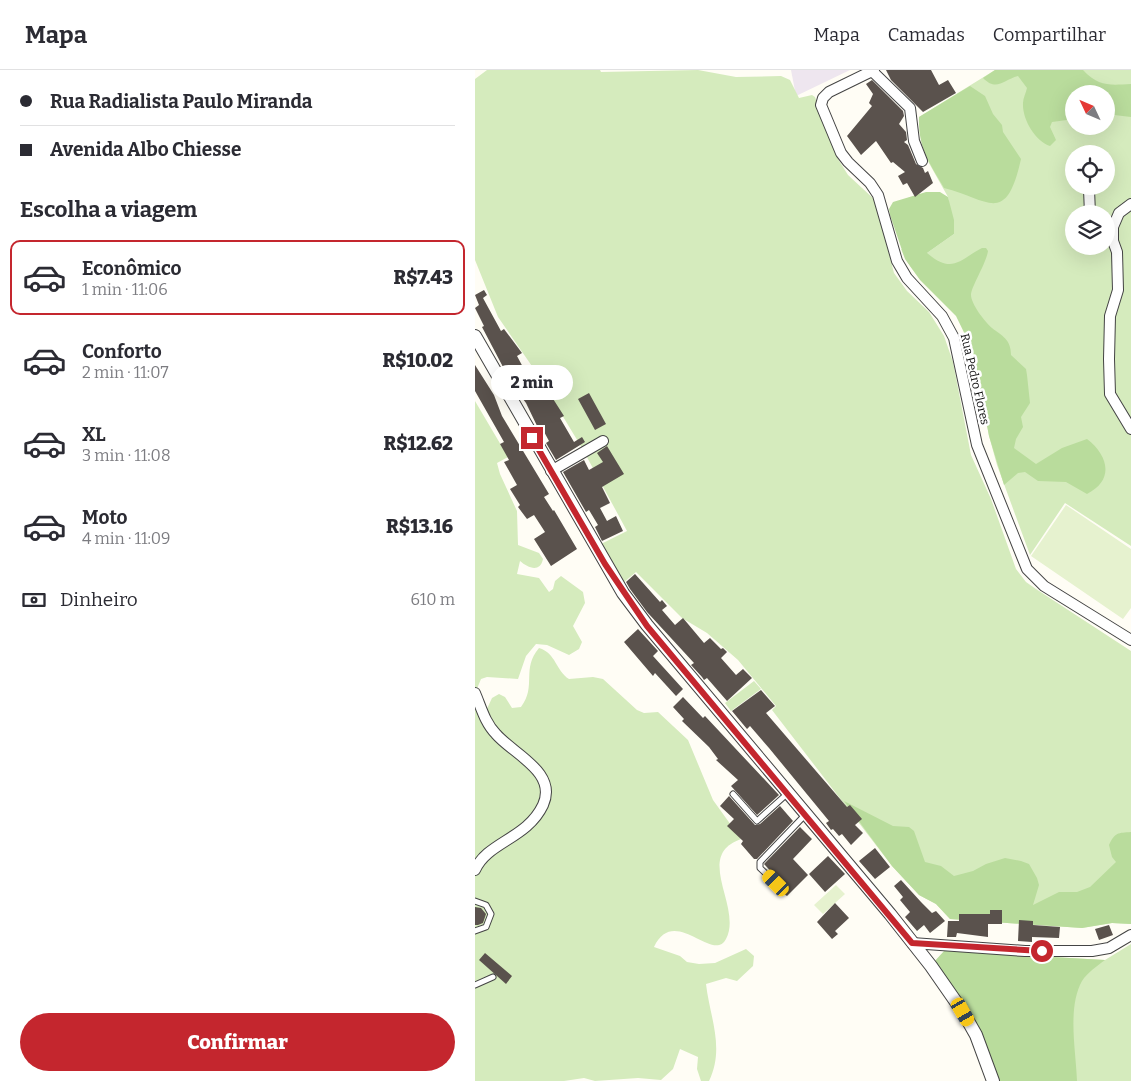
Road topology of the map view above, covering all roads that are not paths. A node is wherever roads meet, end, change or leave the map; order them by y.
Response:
1 (873, 71) edge
2 (922, 161) dead end
3 (1131, 204) edge
4 (1115, 222) edge
5 (1115, 249) edge
6 (475, 336) edge
7 (1131, 429) edge
8 (603, 441) dead end
9 (551, 472) junction
10 (1131, 640) edge
11 (475, 693) edge
12 (788, 793) junction
13 (733, 794) dead end
14 (806, 814) junction
15 (475, 870) edge
16 (776, 883) dead end
17 (475, 901) edge
18 (475, 931) edge
19 (1131, 935) edge
20 (912, 943) junction
21 (493, 976) dead end
22 (475, 985) edge
23 (993, 1081) edge

1 - 2 street
1 - 10 street, Rua Pedro Flores
3 - 4 street
5 - 7 street
6 - 9 street
8 - 9 street
9 - 12 street
11 - 15 street
12 - 13 lane
12 - 14 street
14 - 16 lane
14 - 20 street
17 - 18 lane
19 - 20 street
20 - 23 street
21 - 22 lane

